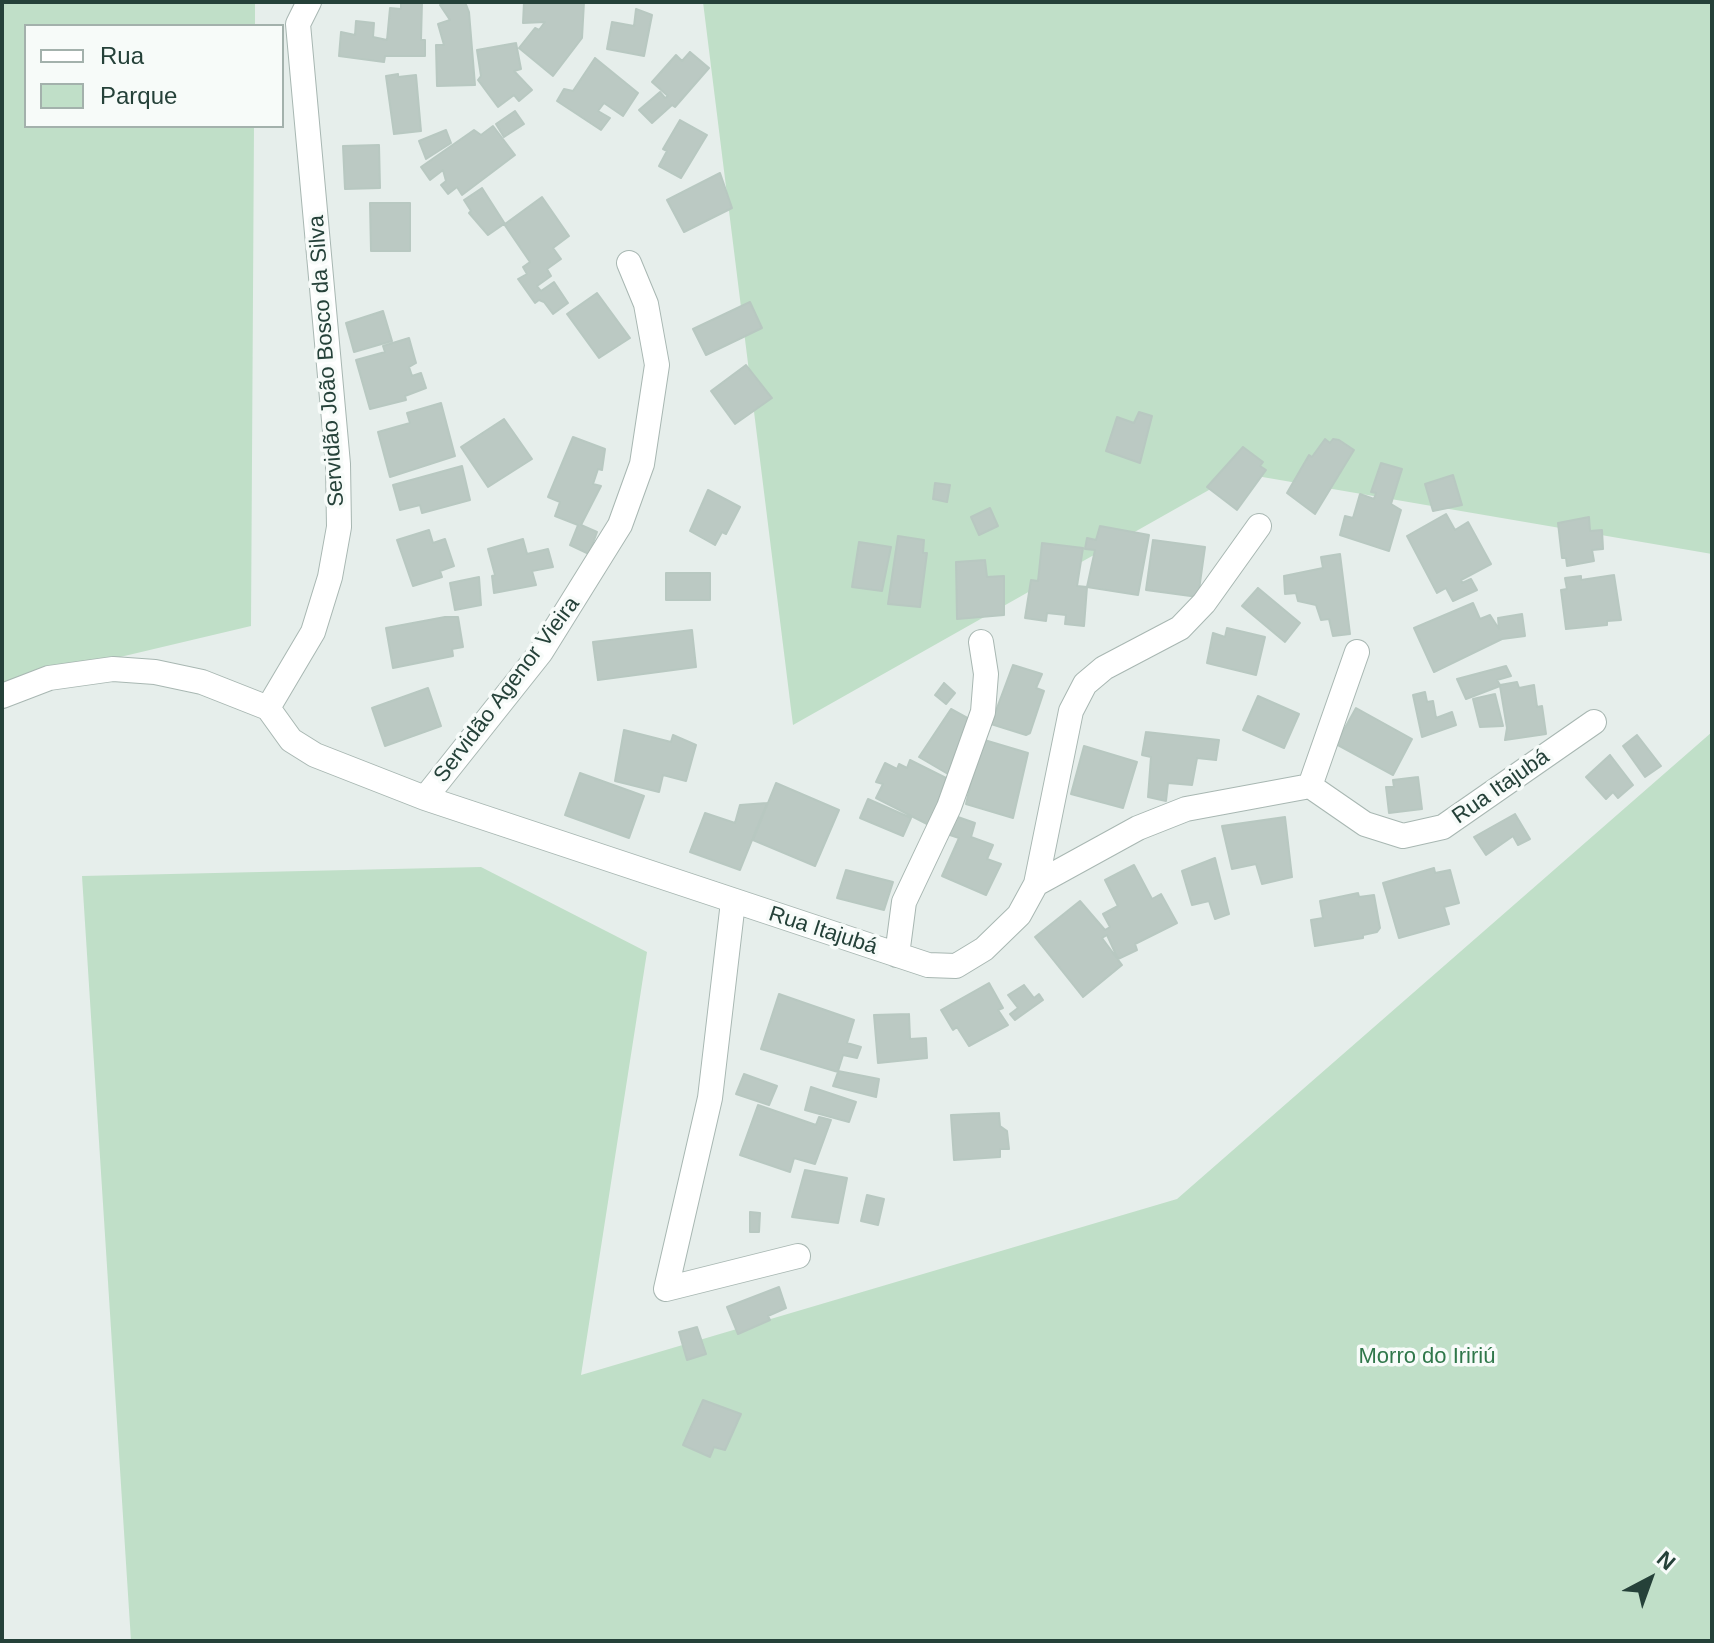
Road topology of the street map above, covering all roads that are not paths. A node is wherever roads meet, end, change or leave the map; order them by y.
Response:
1 (309, 2) edge
2 (629, 263) dead end
3 (1259, 526) dead end
4 (981, 642) dead end
5 (1357, 652) dead end
6 (2, 696) edge
7 (268, 708) junction
8 (1594, 722) dead end
9 (1310, 786) junction
10 (425, 798) junction
11 (1036, 884) junction
12 (733, 902) junction
13 (897, 955) junction
14 (798, 1256) dead end

1 - 7 street, Servidão João Bosco da Silva
2 - 10 street, Servidão Agenor Vieira
3 - 11 street
4 - 13 street
5 - 9 street
6 - 7 street
7 - 10 street, Rua Itajubá
8 - 9 street, Rua Itajubá
9 - 11 street
10 - 12 street, Rua Itajubá
11 - 13 street, Rua Itajubá
12 - 13 street, Rua Itajubá
12 - 14 street

